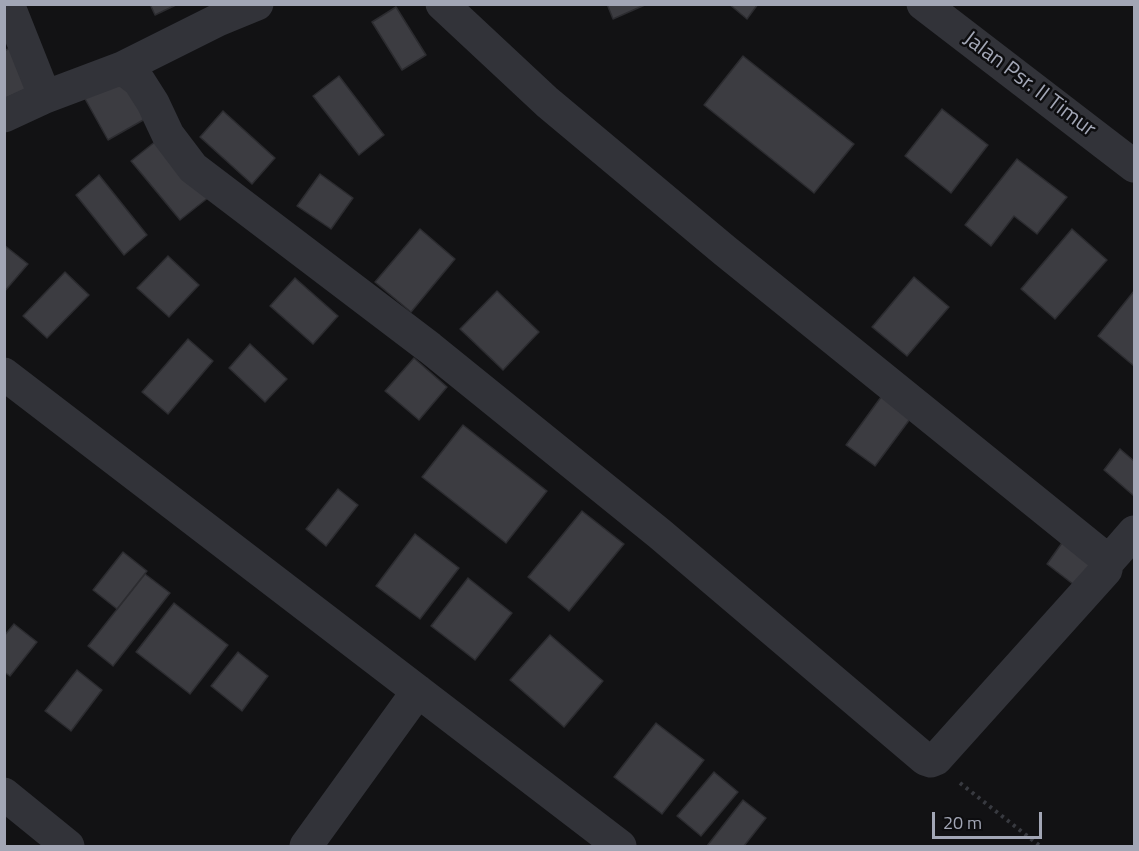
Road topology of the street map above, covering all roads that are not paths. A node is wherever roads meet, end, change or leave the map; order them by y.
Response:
1 (8, 4) edge
2 (257, 4) edge
3 (442, 4) edge
4 (923, 4) edge
5 (215, 12) edge
6 (122, 68) junction
7 (45, 97) junction
8 (4, 116) edge
9 (1134, 166) edge
10 (4, 374) edge
11 (1134, 532) edge
12 (1107, 563) junction
13 (418, 691) junction
14 (4, 794) edge
15 (68, 846) edge
16 (306, 846) edge
17 (620, 846) edge

1 - 7 street
2 - 5 street
3 - 12 street
4 - 9 street, Jalan Psr. II Timur
5 - 6 street
6 - 7 street
6 - 12 street
7 - 8 street
10 - 13 street
11 - 12 street
13 - 16 street
13 - 17 street
14 - 15 street

